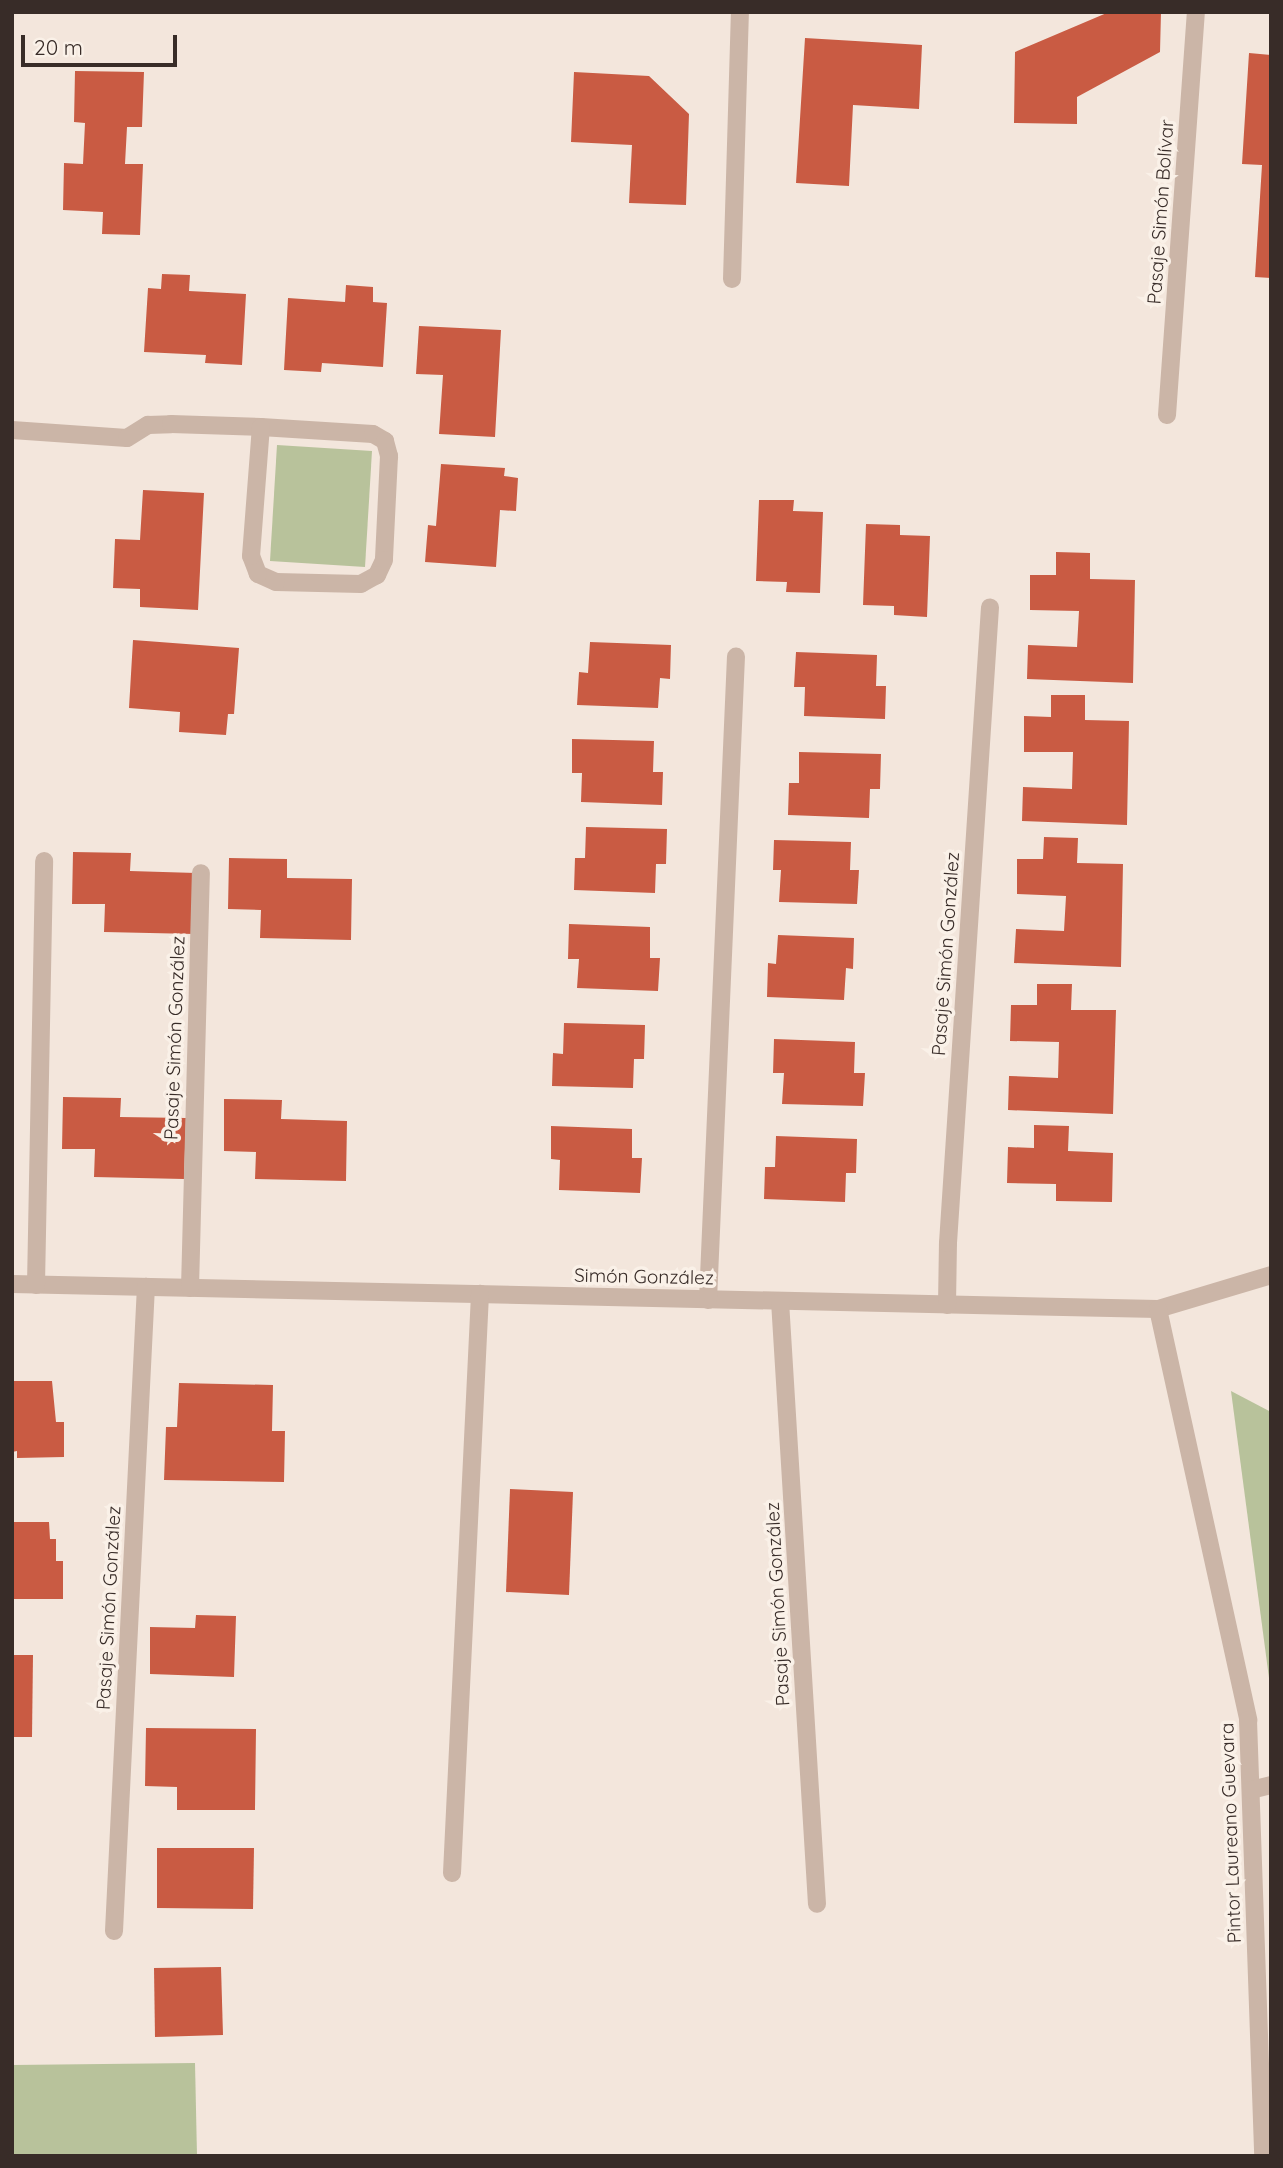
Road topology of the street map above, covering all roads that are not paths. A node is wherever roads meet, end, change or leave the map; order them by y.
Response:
1 (740, 12) edge
2 (1196, 12) edge
3 (732, 279) dead end
4 (1167, 415) dead end
5 (261, 427) junction
6 (12, 430) edge
7 (990, 607) dead end
8 (736, 657) dead end
9 (44, 861) dead end
10 (201, 873) dead end
11 (1271, 1275) edge
12 (12, 1284) edge
13 (36, 1285) junction
14 (146, 1287) junction
15 (190, 1288) junction
16 (480, 1294) junction
17 (708, 1300) junction
18 (780, 1301) junction
19 (947, 1305) junction
20 (1158, 1309) junction
21 (1271, 1785) edge
22 (1251, 1790) junction
23 (452, 1874) dead end
24 (817, 1904) dead end
25 (114, 1931) dead end
26 (1263, 2156) edge

1 - 3 street
2 - 4 street, Pasaje Simón Bolívar
5 - 5 street
5 - 6 street
7 - 19 street, Pasaje Simón González
8 - 17 street
9 - 13 street
10 - 15 street, Pasaje Simón González
11 - 20 street, Simón González
12 - 13 street, Simón González
13 - 14 street, Simón González
14 - 15 street, Simón González
14 - 25 street, Pasaje Simón González
15 - 16 street, Simón González
16 - 17 street, Simón González
16 - 23 street
17 - 18 street, Simón González
18 - 19 street, Simón González
18 - 24 street, Pasaje Simón González
19 - 20 street, Simón González
20 - 22 street, Pintor Laureano Guevara
21 - 22 street
22 - 26 street, Pintor Laureano Guevara

